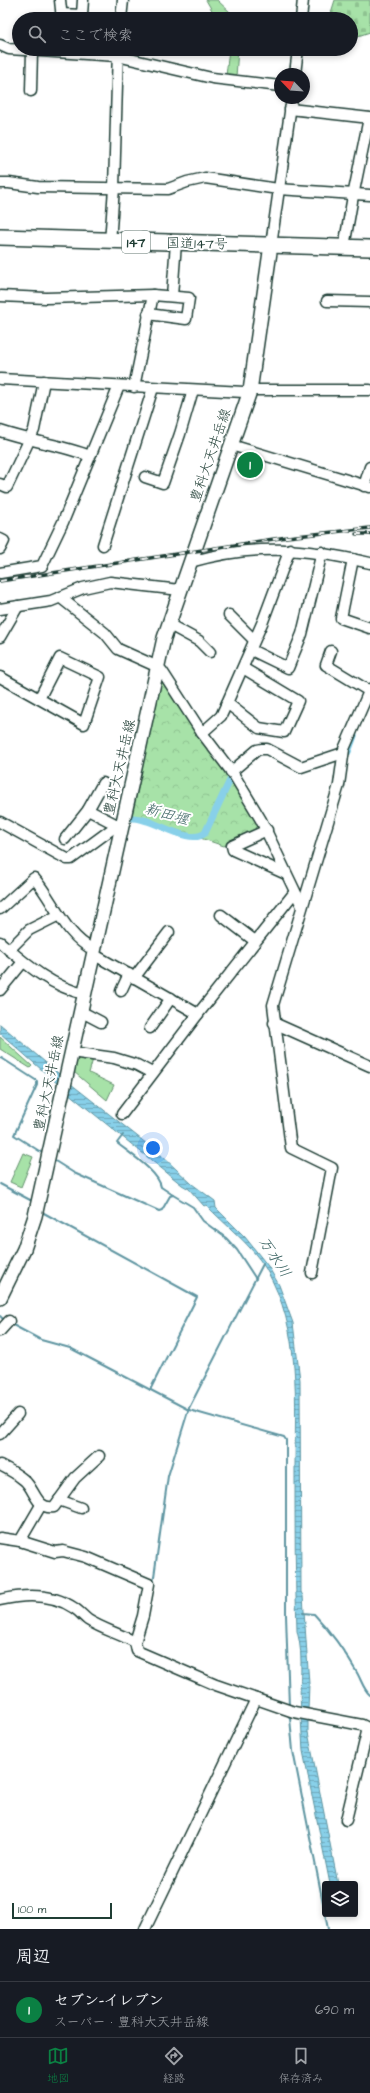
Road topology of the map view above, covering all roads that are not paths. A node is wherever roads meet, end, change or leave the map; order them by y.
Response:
1 (60, 0) edge
2 (83, 0) edge
3 (123, 0) edge
4 (303, 0) edge
5 (62, 12) edge
6 (82, 12) edge
7 (122, 12) edge
8 (302, 12) edge
9 (0, 45) edge
10 (12, 49) edge
11 (32, 56) edge
12 (117, 56) edge
13 (128, 56) edge
14 (297, 56) edge
15 (296, 68) edge
16 (274, 85) edge
17 (31, 91) dead end
18 (291, 104) edge
19 (290, 109) junction
20 (370, 118) edge
21 (0, 184) edge
22 (114, 188) junction
23 (278, 188) junction
24 (370, 195) edge
25 (352, 196) junction
26 (0, 237) edge
27 (110, 242) junction
28 (176, 243) junction
29 (271, 244) junction
30 (344, 247) junction
31 (370, 248) edge
32 (153, 295) junction
33 (0, 296) edge
34 (172, 296) junction
35 (328, 301) dead end
36 (370, 302) edge
37 (148, 314) junction
38 (0, 379) edge
39 (44, 381) junction
40 (119, 386) junction
41 (134, 387) junction
42 (153, 388) junction
43 (193, 390) junction
44 (370, 390) edge
45 (250, 391) junction
46 (0, 430) edge
47 (29, 440) junction
48 (231, 445) junction
49 (90, 456) junction
50 (370, 466) edge
51 (145, 477) dead end
52 (0, 484) edge
53 (367, 486) edge
54 (0, 539) edge
55 (103, 545) dead end
56 (0, 549) edge
57 (290, 549) junction
58 (322, 552) junction
59 (353, 559) junction
60 (190, 562) junction
61 (370, 563) edge
62 (0, 572) edge
63 (180, 590) junction
64 (61, 598) junction
65 (18, 606) junction
66 (0, 609) edge
67 (229, 615) dead end
68 (168, 624) junction
69 (370, 628) edge
70 (0, 637) edge
71 (253, 645) junction
72 (331, 651) dead end
73 (210, 652) dead end
74 (158, 667) junction
75 (242, 668) junction
76 (0, 678) edge
77 (370, 690) edge
78 (39, 699) junction
79 (227, 703) junction
80 (202, 733) junction
81 (343, 753) junction
82 (231, 772) junction
83 (103, 783) dead end
84 (88, 810) junction
85 (0, 822) edge
86 (119, 826) junction
87 (267, 830) junction
88 (65, 839) dead end
89 (286, 874) junction
90 (294, 893) junction
91 (302, 906) junction
92 (0, 909) edge
93 (59, 915) junction
94 (221, 915) dead end
95 (169, 932) dead end
96 (255, 941) junction
97 (0, 942) edge
98 (9, 950) junction
99 (93, 952) junction
100 (23, 962) junction
101 (132, 976) junction
102 (0, 990) edge
103 (121, 991) dead end
104 (84, 994) junction
105 (171, 998) junction
106 (80, 1011) junction
107 (198, 1014) junction
108 (101, 1022) dead end
109 (274, 1023) junction
110 (150, 1028) dead end
111 (71, 1052) junction
112 (370, 1066) edge
113 (152, 1073) junction
114 (122, 1114) dead end
115 (312, 1273) dead end
116 (0, 1298) edge
117 (9, 1321) dead end
118 (0, 1331) edge
119 (18, 1414) dead end
120 (0, 1434) edge
121 (99, 1456) dead end
122 (0, 1465) edge
123 (59, 1500) junction
124 (41, 1505) junction
125 (81, 1508) dead end
126 (0, 1538) edge
127 (20, 1541) junction
128 (0, 1600) edge
129 (135, 1642) junction
130 (256, 1699) junction
131 (369, 1729) edge
132 (347, 1820) dead end
133 (145, 1929) edge

1 - 5 street
2 - 6 street
3 - 7 street
4 - 8 street
9 - 10 street
11 - 17 street
12 - 22 street
13 - 16 street
14 - 15 street
18 - 19 street
19 - 20 street
19 - 23 street
20 - 25 street
21 - 22 street
22 - 23 street
22 - 27 street
23 - 25 street
23 - 29 street
24 - 25 street
25 - 30 street
26 - 27 highway, 国道147号 / 147
27 - 28 highway, 国道147号 / 147
28 - 29 highway, 国道147号 / 147
28 - 34 street
29 - 30 highway, 国道147号 / 147
29 - 45 main road, 豊科大天井岳線
30 - 31 highway, 国道147号 / 147
32 - 33 street
32 - 34 street
32 - 37 street
34 - 37 street
35 - 36 street
37 - 41 street
38 - 39 street
39 - 40 street
39 - 47 street
40 - 41 street
40 - 49 street
41 - 42 street
42 - 43 street
42 - 55 street
43 - 45 street
43 - 51 street
44 - 45 street
45 - 48 main road, 豊科大天井岳線
46 - 47 street
47 - 49 street
47 - 52 street
48 - 53 street
48 - 60 main road, 豊科大天井岳線
49 - 62 street
50 - 53 street
54 - 56 street
57 - 58 street
57 - 60 street
57 - 71 street
58 - 59 street
58 - 71 street
59 - 61 street
59 - 69 street
60 - 63 main road, 豊科大天井岳線
63 - 64 street
63 - 68 main road, 豊科大天井岳線
64 - 65 street
64 - 74 street
65 - 66 street
65 - 70 street
67 - 71 street
68 - 73 street
68 - 74 main road, 豊科大天井岳線
71 - 75 street
72 - 77 street
74 - 80 street
74 - 86 main road, 豊科大天井岳線
75 - 79 street
75 - 79 street
76 - 78 street
77 - 81 street
78 - 78 street
79 - 80 street
80 - 82 street
81 - 82 street
81 - 91 street
82 - 87 street
83 - 84 street
84 - 86 street
84 - 88 street
85 - 86 street
86 - 99 main road, 豊科大天井岳線
87 - 89 street
87 - 89 street
89 - 90 street
90 - 91 street
90 - 96 street
91 - 109 street
92 - 93 street
93 - 98 street
93 - 99 street
94 - 96 street
95 - 101 street
96 - 107 street
97 - 98 street
98 - 100 street
99 - 101 street
99 - 104 main road, 豊科大天井岳線
100 - 102 street
100 - 104 street
101 - 103 street
101 - 105 street
104 - 106 main road, 豊科大天井岳線
105 - 107 street
105 - 110 street
106 - 108 street
106 - 111 main road, 豊科大天井岳線
107 - 113 street
109 - 112 street
109 - 115 street
111 - 113 street
111 - 116 main road, 豊科大天井岳線
113 - 114 street
117 - 118 street
119 - 120 street
121 - 123 street
122 - 124 street
123 - 124 street
123 - 125 street
124 - 127 street
126 - 127 street
127 - 129 street
128 - 129 street
129 - 130 street
130 - 131 street
130 - 133 street
131 - 132 street

